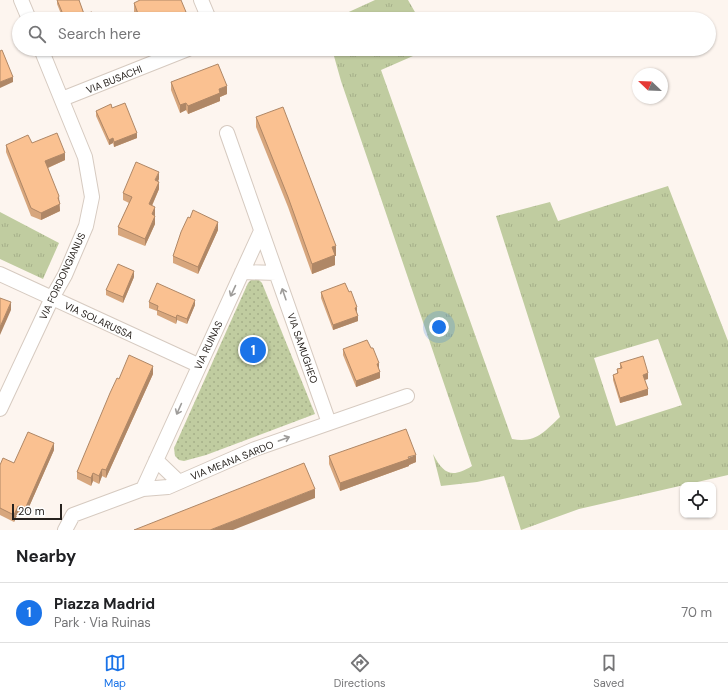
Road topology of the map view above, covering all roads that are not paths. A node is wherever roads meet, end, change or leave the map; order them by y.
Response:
1 (21, 0) edge
2 (201, 0) edge
3 (26, 12) edge
4 (206, 12) edge
5 (44, 56) edge
6 (170, 56) edge
7 (62, 99) junction
8 (227, 133) dead end
9 (261, 231) junction
10 (242, 272) junction
11 (276, 273) junction
12 (0, 274) edge
13 (52, 298) junction
14 (198, 365) junction
15 (407, 396) dead end
16 (0, 409) edge
17 (329, 423) junction
18 (156, 460) junction
19 (179, 482) junction
20 (143, 488) junction
21 (65, 530) edge

1 - 3 street
2 - 4 street
5 - 7 street, VIA FORDONGIANUS
6 - 7 street, VIA BUSACHI
7 - 13 street, VIA FORDONGIANUS
8 - 9 street, VIA SAMUGHEO
9 - 10 street, VIA RUINAS
9 - 11 street, VIA SAMUGHEO
10 - 11 street
10 -> 14 street, VIA RUINAS
17 -> 11 street, VIA SAMUGHEO
12 - 13 street, VIA SOLARUSSA
13 - 14 street, VIA SOLARUSSA
13 - 16 street, VIA FORDONGIANUS
14 -> 18 street, VIA RUINAS
15 - 17 street, VIA MEANA SARDO
19 -> 17 street, VIA MEANA SARDO
18 - 19 street
18 - 20 street, VIA RUINAS
19 - 20 street, VIA MEANA SARDO
20 - 21 street, VIA MEANA SARDO

